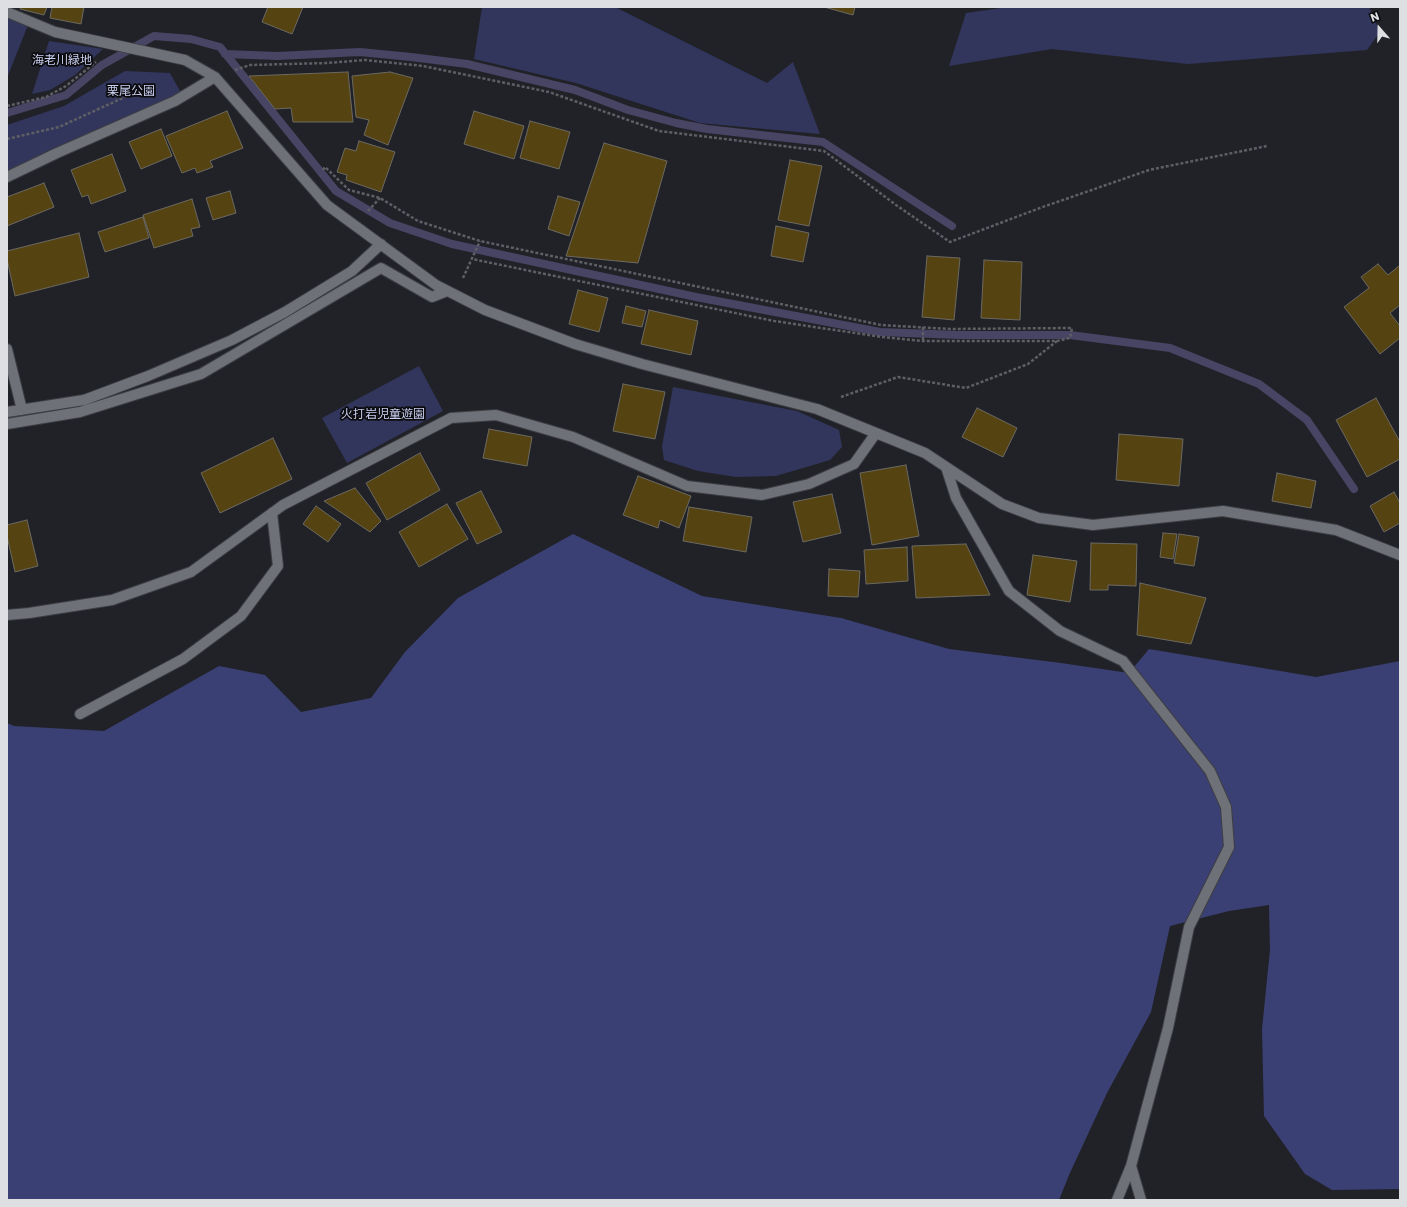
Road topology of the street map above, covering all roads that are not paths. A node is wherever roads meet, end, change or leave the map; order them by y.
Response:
1 (7, 12) edge
2 (215, 77) junction
3 (7, 177) edge
4 (381, 244) junction
5 (447, 291) junction
6 (7, 349) edge
7 (22, 410) junction
8 (7, 412) edge
9 (7, 424) edge
10 (876, 433) junction
11 (946, 467) junction
12 (272, 513) junction
13 (1400, 555) edge
14 (7, 615) edge
15 (80, 714) dead end
16 (1131, 1166) junction
17 (1117, 1200) edge
18 (1141, 1200) edge

1 - 2 street
2 - 3 street
2 - 4 street
4 - 5 street
4 - 7 street
5 - 9 street
5 - 10 street
6 - 7 street
7 - 8 street
10 - 11 street
10 - 12 street
11 - 13 street
11 - 16 street
12 - 14 street
12 - 15 street
16 - 17 street
16 - 18 street

